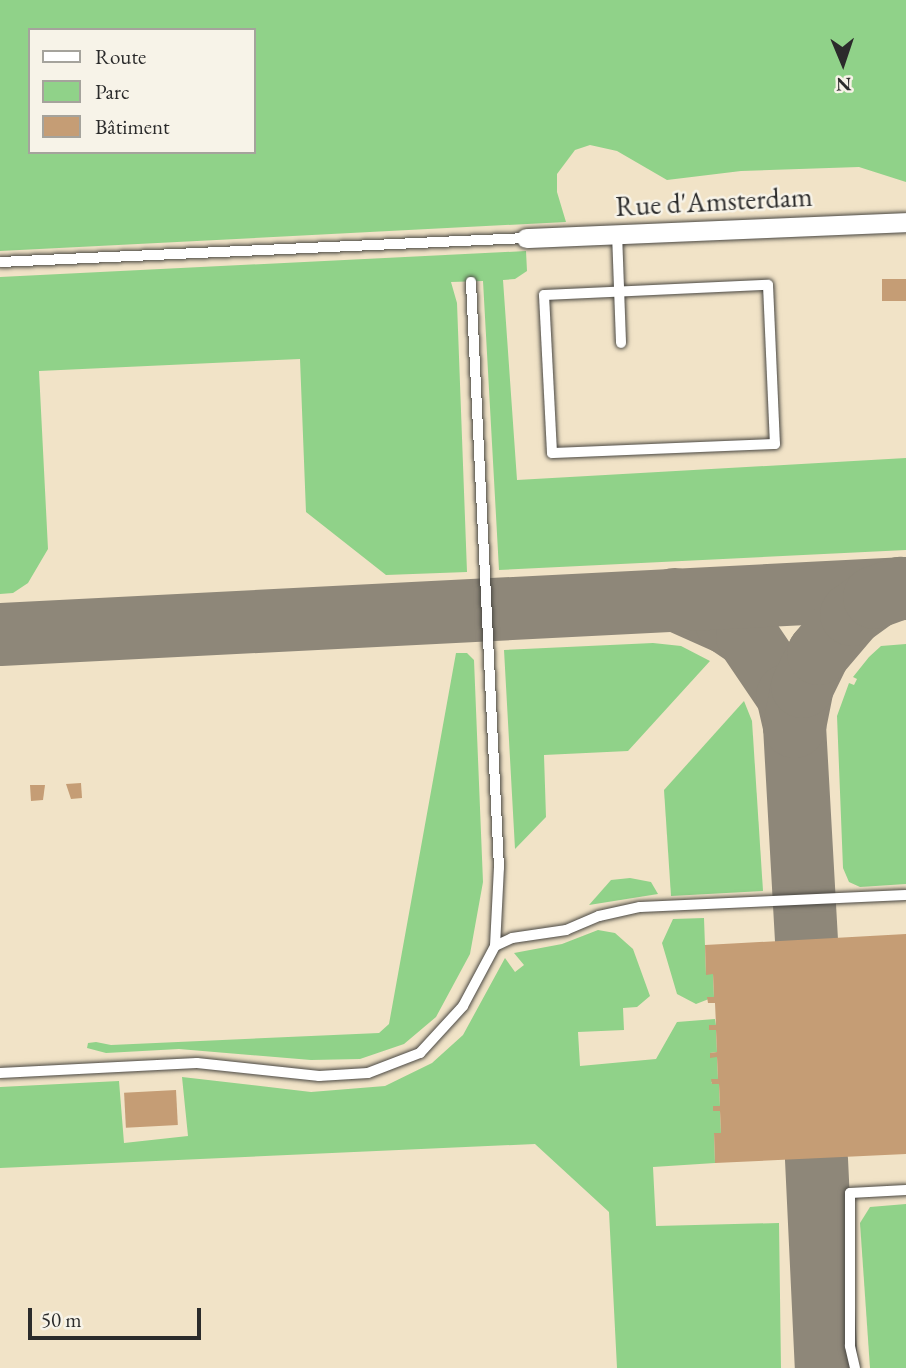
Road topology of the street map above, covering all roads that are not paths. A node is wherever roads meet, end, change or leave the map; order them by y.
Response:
1 (906, 222) edge
2 (617, 233) junction
3 (526, 238) joint
4 (0, 262) edge
5 (471, 282) dead end
6 (619, 291) junction
7 (621, 343) dead end
8 (906, 895) edge
9 (495, 946) junction
10 (0, 1073) edge
11 (906, 1190) edge
12 (855, 1368) edge

1 - 2 street, Rue d'Amsterdam
2 - 3 street, Rue d'Amsterdam
2 - 6 lane
3 - 4 lane
5 - 9 lane
6 - 6 lane
6 - 7 lane
8 - 9 lane
9 - 10 lane
11 - 12 lane

